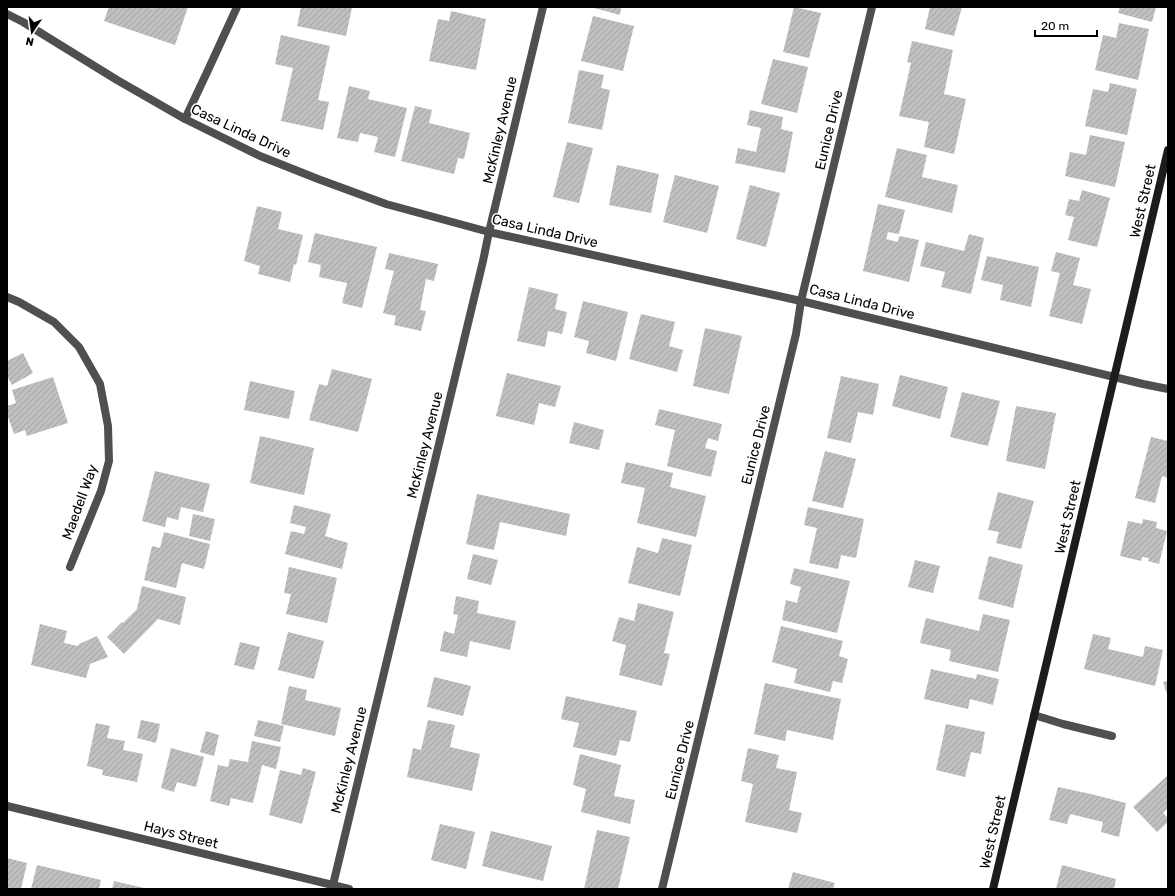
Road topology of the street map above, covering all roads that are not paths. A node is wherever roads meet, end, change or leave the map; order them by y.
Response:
1 (237, 7) edge
2 (543, 7) edge
3 (872, 7) edge
4 (7, 14) edge
5 (185, 119) junction
6 (1168, 150) edge
7 (489, 232) junction
8 (7, 297) edge
9 (801, 301) junction
10 (1114, 377) junction
11 (1168, 389) edge
12 (70, 567) dead end
13 (1034, 715) junction
14 (1112, 736) dead end
15 (7, 806) edge
16 (333, 887) edge
17 (349, 889) edge
18 (662, 889) edge
19 (993, 889) edge

1 - 5 street
2 - 7 street, McKinley Avenue
3 - 9 street, Eunice Drive
4 - 5 street, Casa Linda Drive
5 - 7 street, Casa Linda Drive
6 - 10 main road, West Street
7 - 9 street, Casa Linda Drive
7 - 16 street, McKinley Avenue
8 - 12 street, Maedell Way
9 - 10 street, Casa Linda Drive
9 - 18 street, Eunice Drive
10 - 11 street, Casa Linda Drive
10 - 13 main road, West Street
13 - 14 street
13 - 19 main road, West Street
15 - 16 street, Hays Street
16 - 17 street, Hays Street

